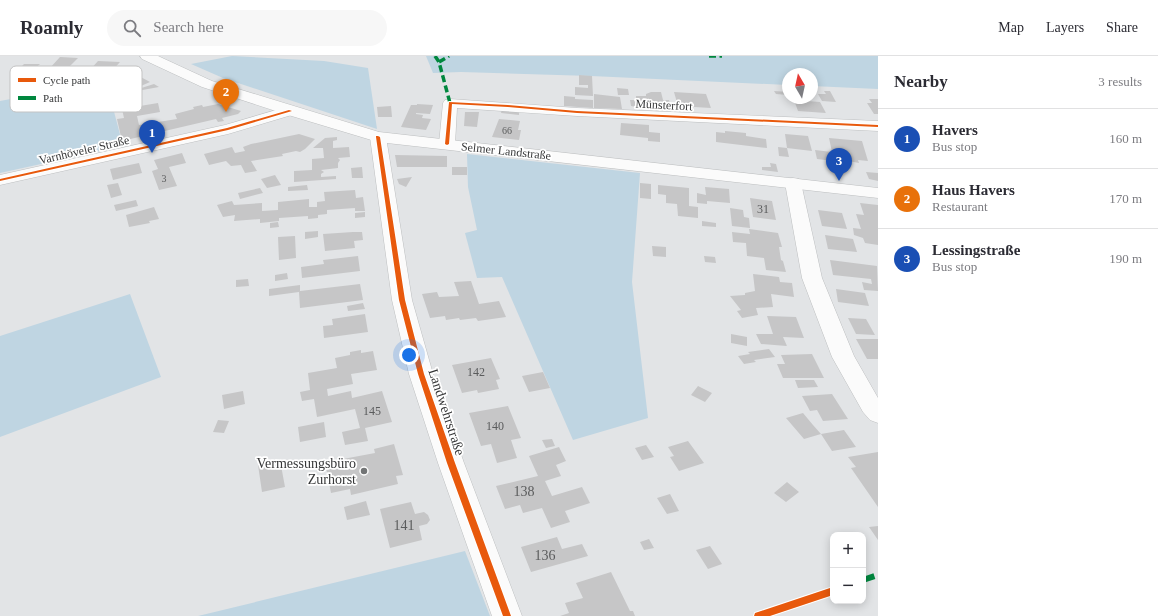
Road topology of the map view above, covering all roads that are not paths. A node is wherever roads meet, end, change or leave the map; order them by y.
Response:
1 (147, 56) edge
2 (290, 111) junction
3 (878, 126) edge
4 (378, 137) junction
5 (447, 144) junction
6 (0, 180) edge
7 (793, 183) junction
8 (878, 193) edge
9 (878, 414) edge
10 (507, 616) edge

1 - 2 main road, Selmer Landstraße
2 - 4 main road, Selmer Landstraße
2 - 6 main road, Varnhöveler Straße
3 - 5 street, Münsterfort
4 - 5 main road, Selmer Landstraße
4 - 10 main road, Landwehrstraße
5 - 7 main road, Selmer Landstraße
7 - 8 main road, Selmer Landstraße
7 - 9 street

